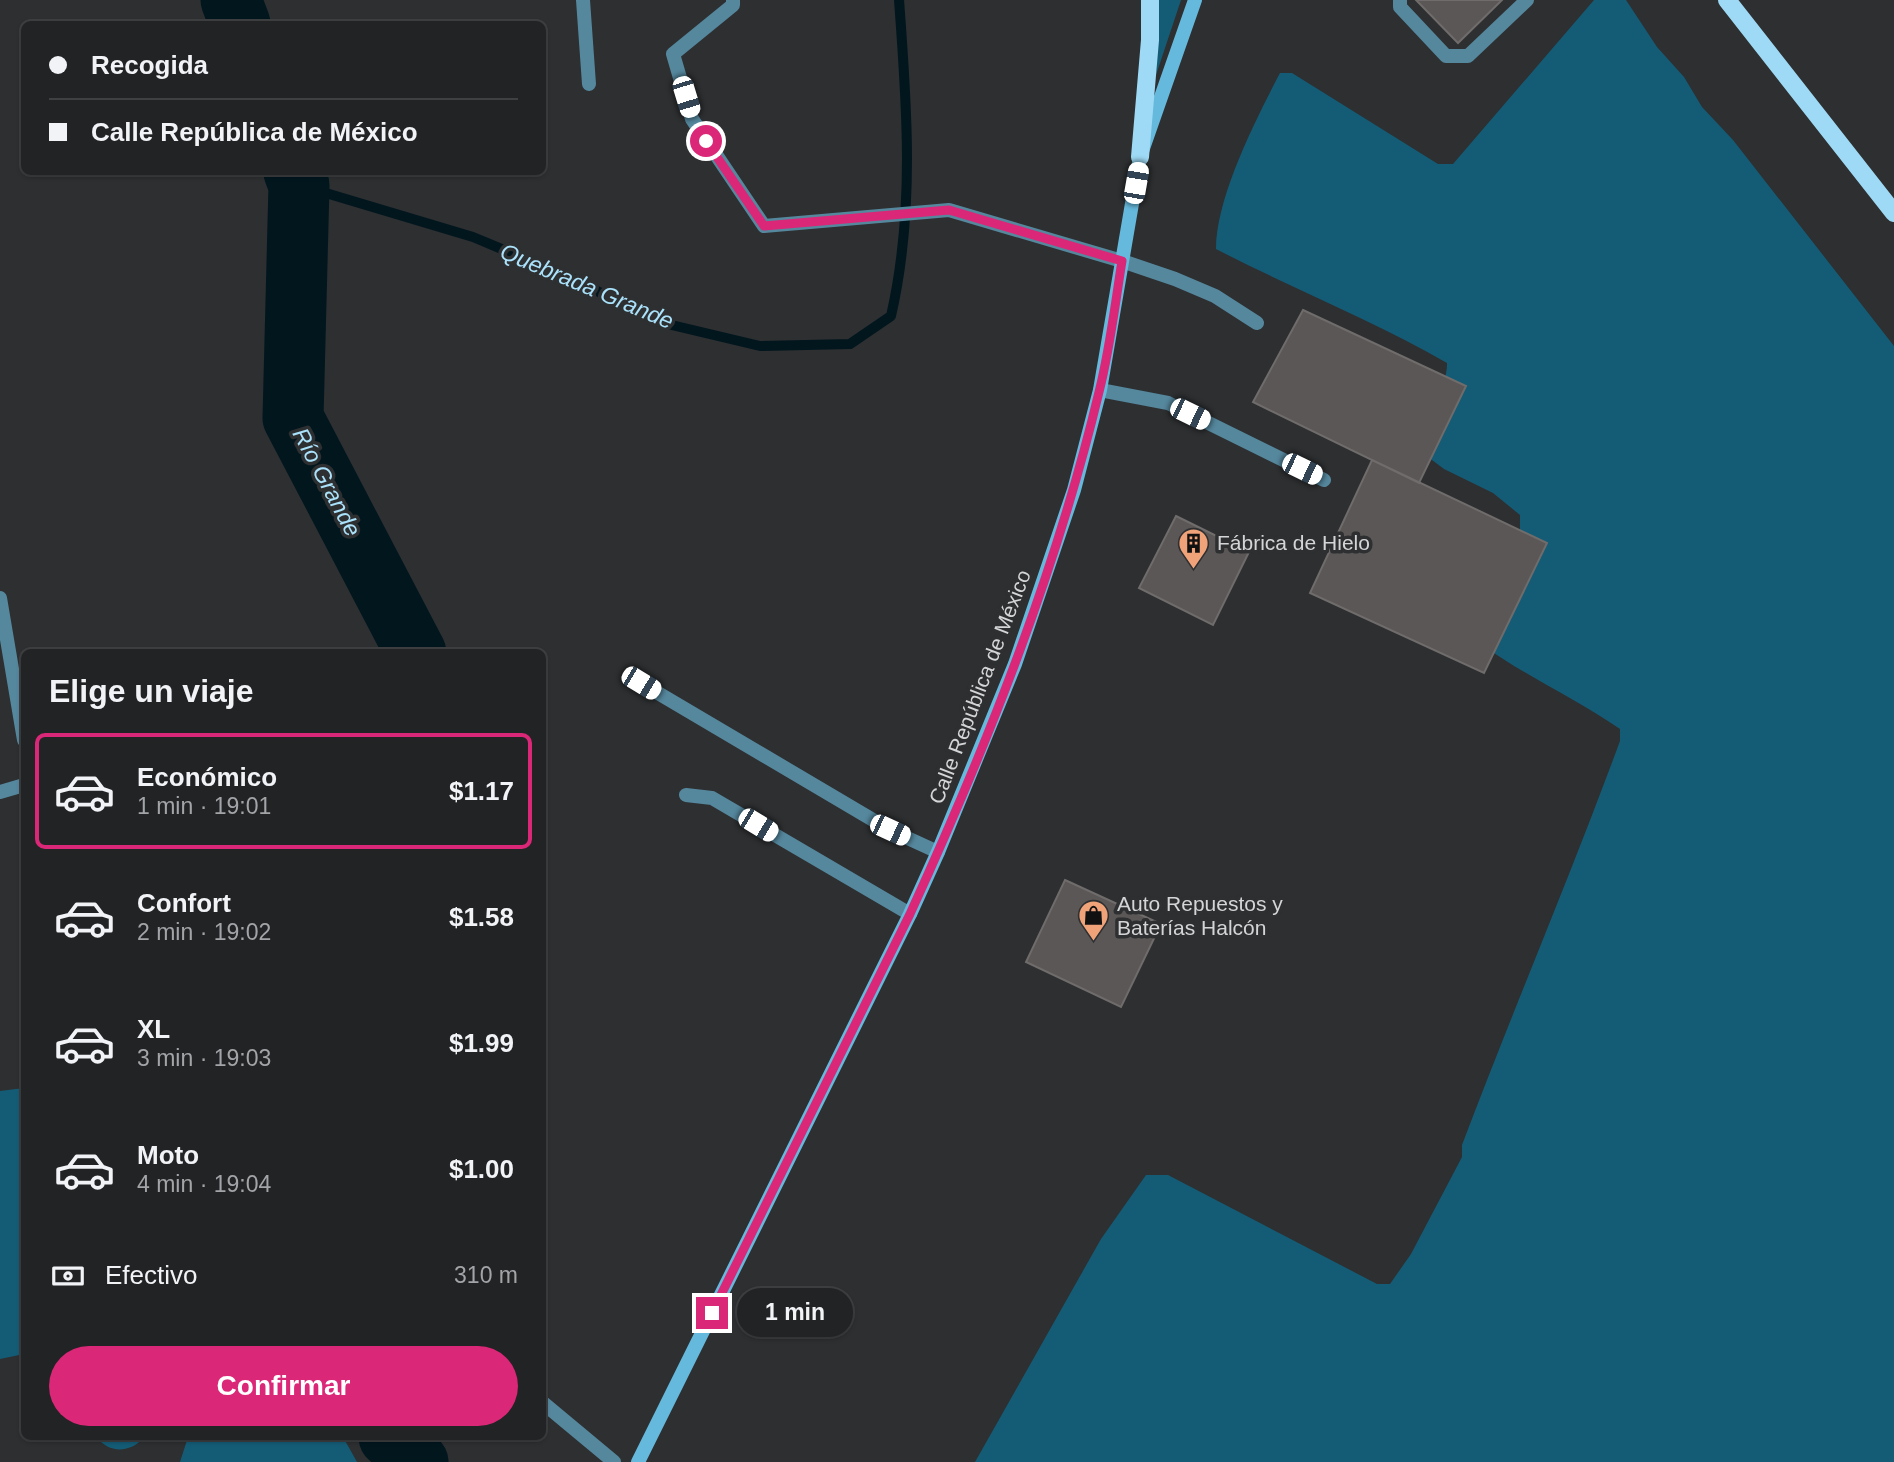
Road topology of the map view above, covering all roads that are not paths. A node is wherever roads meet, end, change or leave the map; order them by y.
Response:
1 (583, 0) edge
2 (733, 0) edge
3 (1150, 0) edge
4 (1195, 0) edge
5 (1400, 0) edge
6 (1527, 0) edge
7 (1727, 0) edge
8 (589, 84) dead end
9 (1140, 158) junction
10 (1894, 213) edge
11 (1122, 261) junction
12 (1257, 323) dead end
13 (1100, 390) junction
14 (1324, 480) dead end
15 (0, 598) edge
16 (641, 683) dead end
17 (21, 722) edge
18 (21, 786) edge
19 (0, 792) edge
20 (687, 795) dead end
21 (939, 852) junction
22 (910, 914) junction
23 (546, 1405) edge
24 (614, 1462) edge
25 (638, 1462) edge

1 - 8 street
2 - 11 street
3 - 9 main road
4 - 9 main road, Calle República de México
5 - 6 street
7 - 10 main road
9 - 11 main road, Calle República de México
11 - 12 street
11 - 13 main road, Calle República de México
13 - 14 street
13 - 21 main road, Calle República de México
15 - 17 street
16 - 21 street
18 - 19 street
20 - 22 street
21 - 22 main road, Calle República de México
22 - 25 main road, Calle República de México
23 - 24 street

